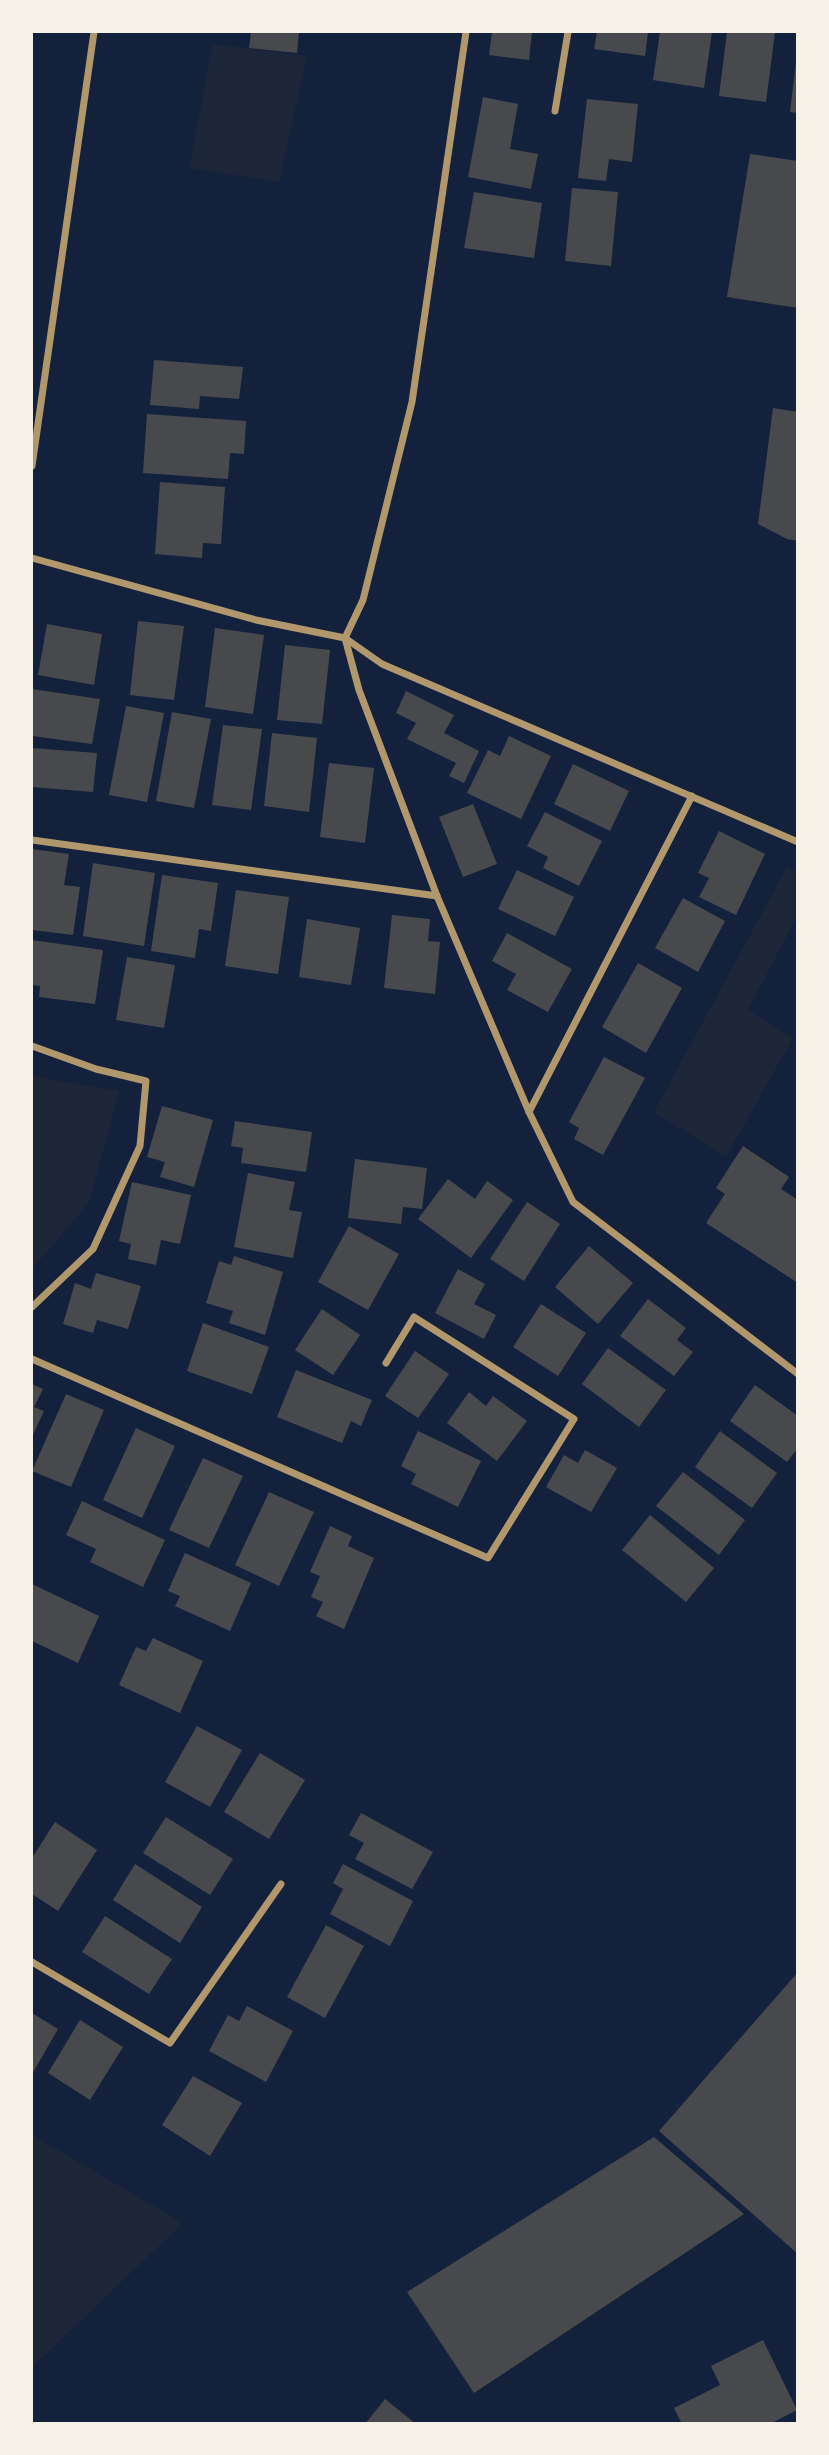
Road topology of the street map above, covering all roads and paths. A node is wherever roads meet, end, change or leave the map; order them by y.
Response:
1 (94, 32) edge
2 (466, 32) edge
3 (568, 32) edge
4 (555, 111) dead end
5 (32, 466) edge
6 (32, 558) edge
7 (345, 638) junction
8 (692, 796) junction
9 (32, 840) edge
10 (797, 842) edge
11 (437, 896) junction
12 (32, 1046) edge
13 (528, 1112) junction
14 (32, 1307) edge
15 (32, 1359) edge
16 (386, 1363) dead end
17 (797, 1374) edge
18 (281, 1884) dead end
19 (32, 1962) edge

1 - 5 street
2 - 7 street
3 - 4 street
6 - 7 street
7 - 8 street
7 - 11 street
8 - 10 street
8 - 13 street
9 - 11 street
11 - 13 street
12 - 14 street
13 - 17 street
15 - 16 street
18 - 19 street

